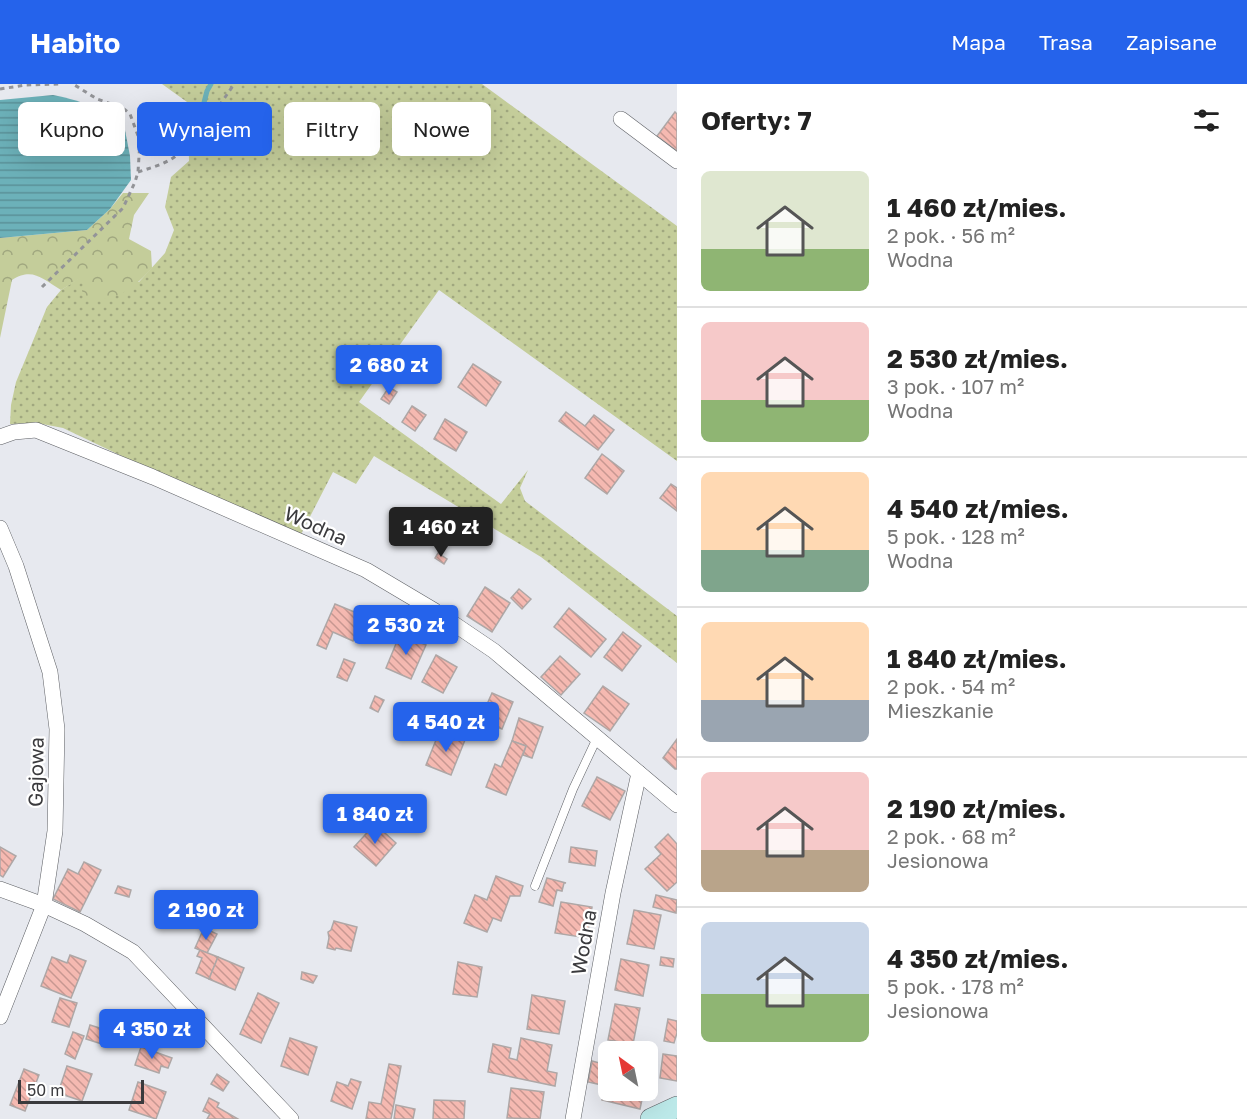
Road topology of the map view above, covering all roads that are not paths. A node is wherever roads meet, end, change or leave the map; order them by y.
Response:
1 (621, 119) dead end
2 (677, 161) edge
3 (0, 437) edge
4 (0, 528) edge
5 (597, 738) junction
6 (639, 773) junction
7 (677, 805) edge
8 (535, 886) dead end
9 (0, 889) edge
10 (44, 905) junction
11 (0, 1017) edge
12 (675, 1110) edge
13 (291, 1119) edge
14 (573, 1119) edge
15 (651, 1119) edge

1 - 2 street
3 - 5 street, Wodna
4 - 10 street, Gajowa
5 - 6 street, Wodna
5 - 8 lane
6 - 7 street, Wodna
6 - 14 street, Wodna
9 - 10 street
10 - 11 street, Gajowa
10 - 13 street
12 - 15 street

